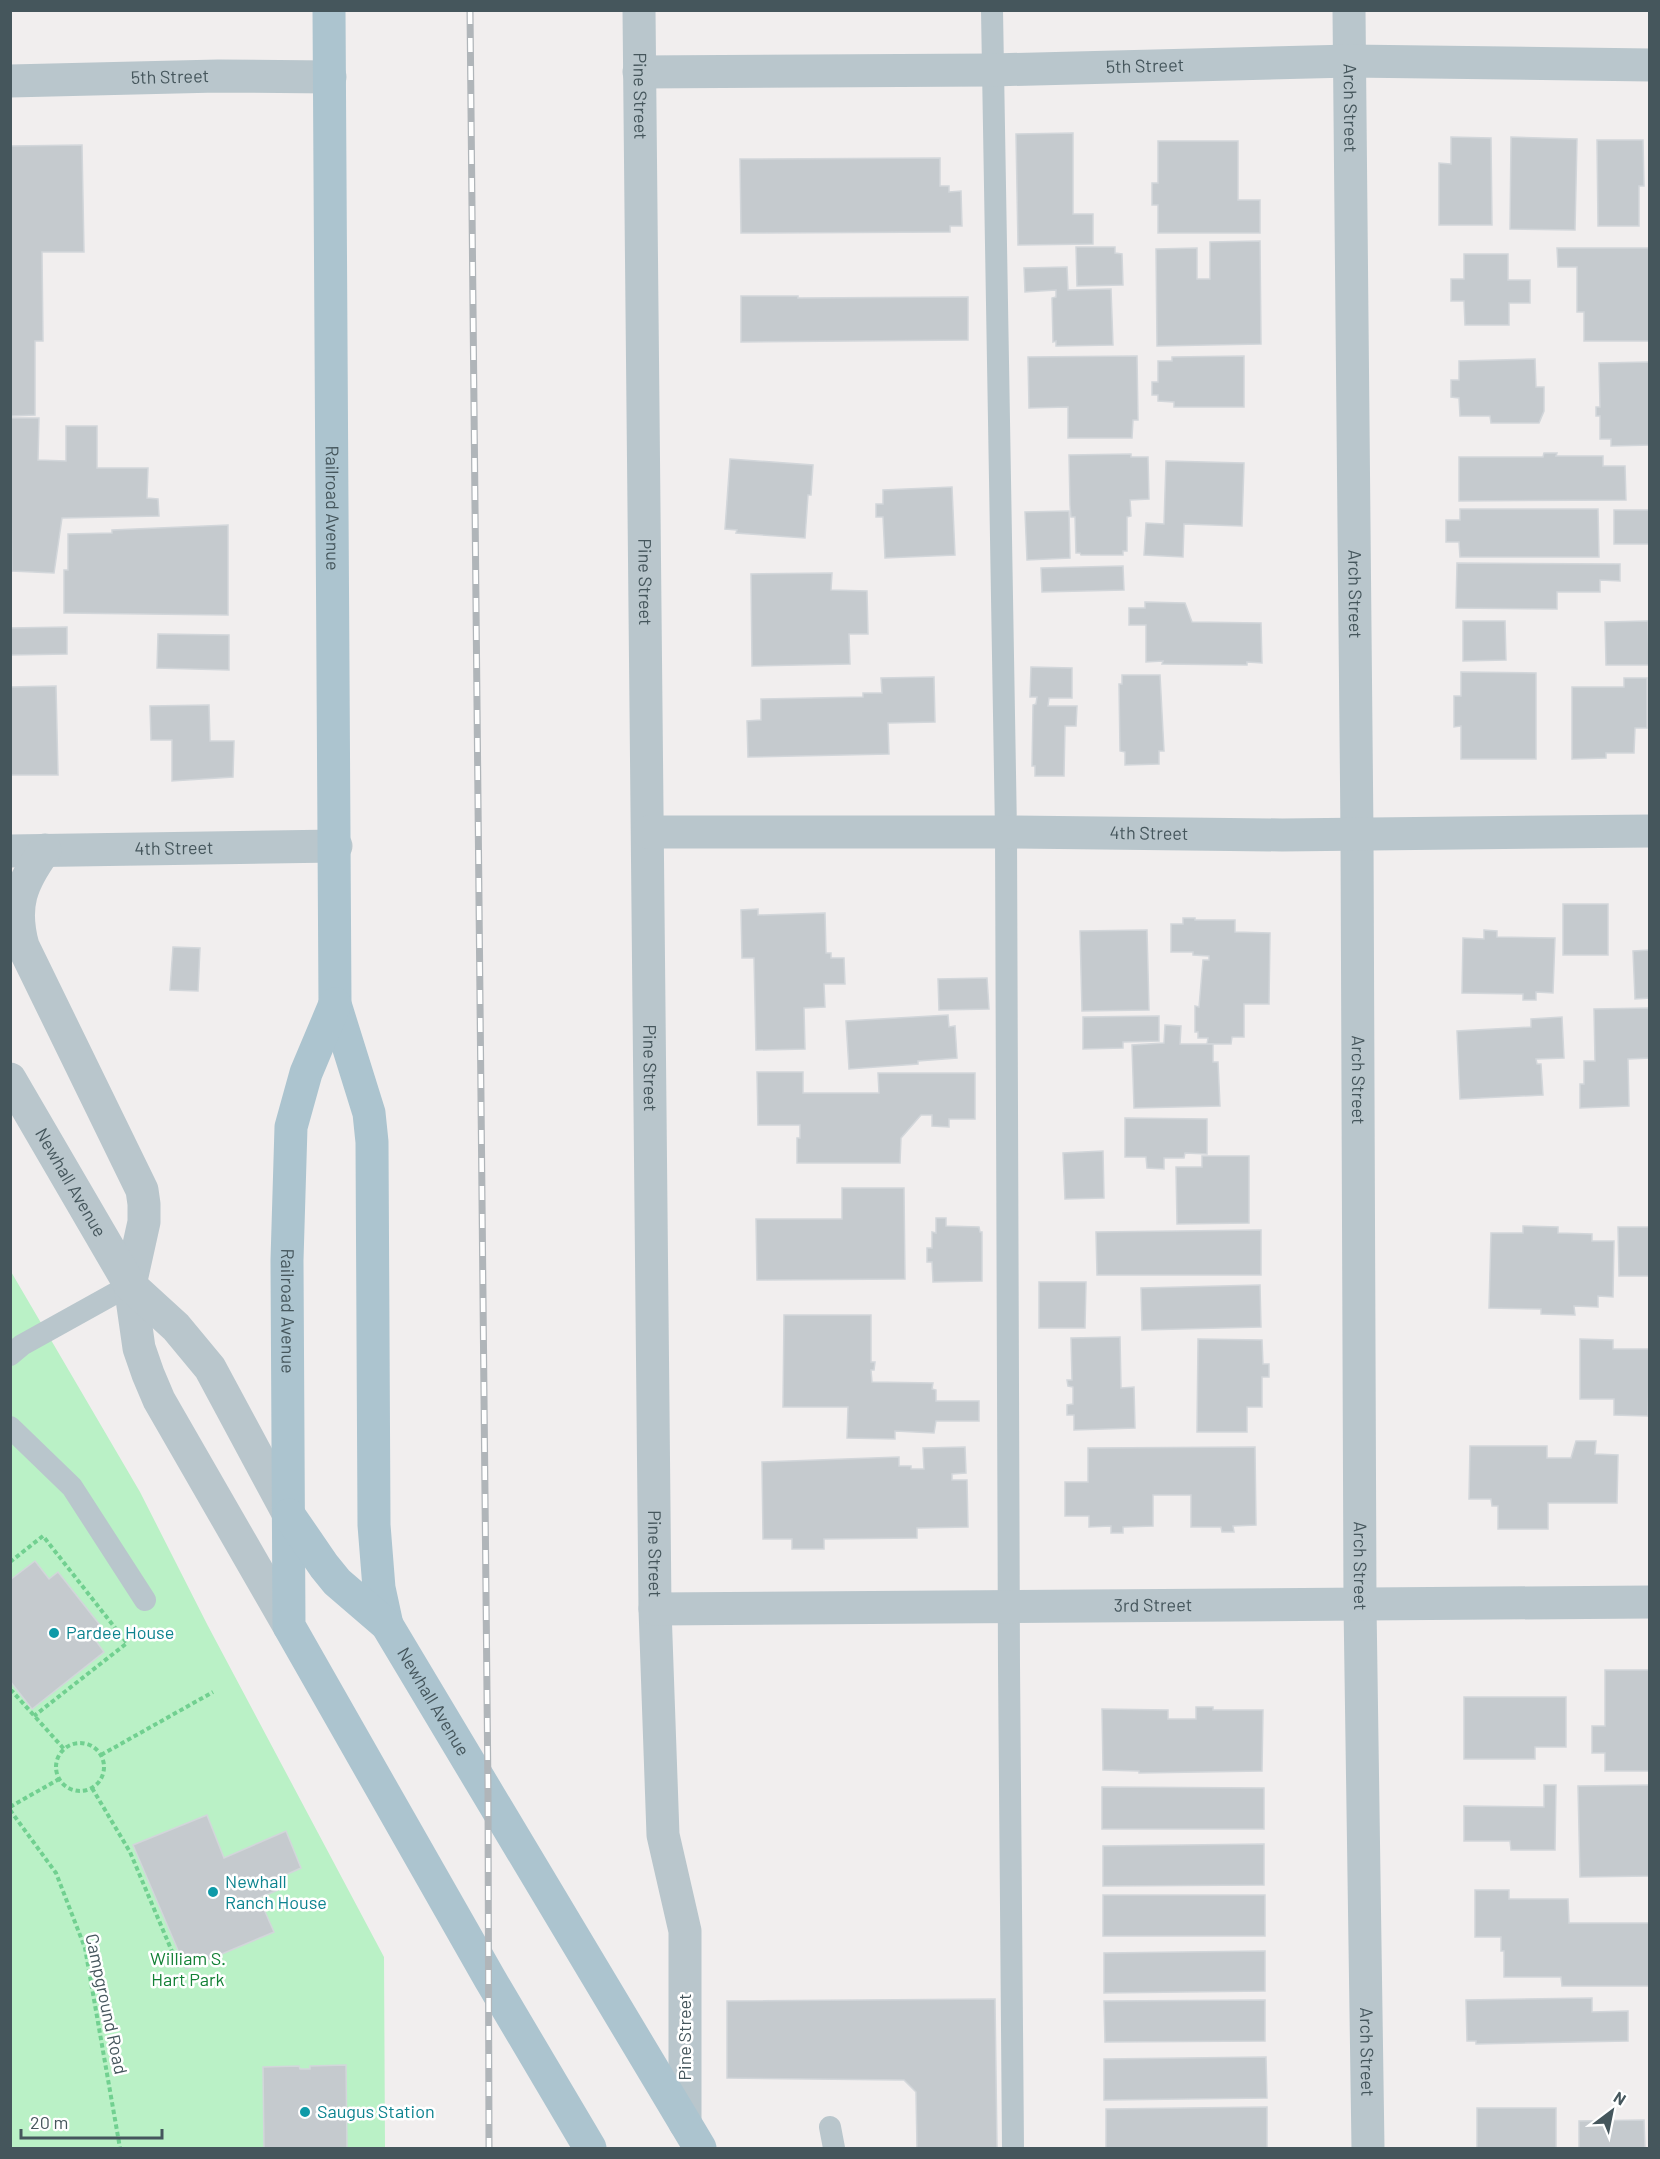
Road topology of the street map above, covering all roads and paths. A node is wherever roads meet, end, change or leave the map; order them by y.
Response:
1 (329, 10) edge
2 (639, 10) edge
3 (992, 10) edge
4 (1348, 10) edge
5 (1350, 61) junction
6 (1650, 65) edge
7 (992, 70) junction
8 (639, 72) junction
9 (330, 77) junction
10 (10, 81) edge
11 (1650, 831) edge
12 (648, 832) junction
13 (1006, 832) junction
14 (1357, 835) junction
15 (336, 846) junction
16 (45, 850) junction
17 (10, 851) edge
18 (335, 1004) junction
19 (10, 1078) edge
20 (130, 1286) junction
21 (10, 1355) edge
22 (10, 1427) edge
23 (289, 1515) junction
24 (10, 1562) edge
25 (145, 1600) dead end
26 (1650, 1602) edge
27 (1360, 1605) junction
28 (1008, 1607) junction
29 (655, 1609) junction
30 (387, 1625) junction
31 (289, 1626) junction
32 (10, 1692) edge
33 (213, 1692) dead end
34 (34, 1716) junction
35 (64, 1749) junction
36 (101, 1755) junction
37 (59, 1779) junction
38 (92, 1788) junction
39 (10, 1808) edge
40 (179, 1968) dead end
41 (693, 2136) edge
42 (120, 2148) edge
43 (590, 2148) edge
44 (1013, 2148) edge
45 (1368, 2148) edge

1 - 9 main road, Railroad Avenue
2 - 8 street, Pine Street
3 - 7 lane
4 - 5 street, Arch Street
5 - 6 street, 5th Street
5 - 7 street, 5th Street
5 - 14 street, Arch Street
7 - 8 street, 5th Street
7 - 13 lane
8 - 12 street, Pine Street
9 - 10 street, 5th Street
9 - 15 main road, Railroad Avenue
11 - 14 street, 4th Street
12 - 13 street, 4th Street
12 - 29 street, Pine Street
13 - 14 street, 4th Street
13 - 28 lane
14 - 27 street, Arch Street
15 - 16 street, 4th Street
15 - 18 main road, Railroad Avenue
16 - 17 street, 4th Street
16 - 20 street
18 - 23 main road, Railroad Avenue
18 - 30 main road, Railroad Avenue
19 - 20 street, Newhall Avenue
20 - 21 lane
20 - 23 street, Newhall Avenue
20 - 31 street, Newhall Avenue
22 - 25 lane
23 - 30 main road, Newhall Avenue
23 - 31 main road, Railroad Avenue
24 - 34 path
26 - 27 street, 3rd Street
27 - 28 street, 3rd Street
27 - 45 street, Arch Street
28 - 29 street, 3rd Street
28 - 44 lane
29 - 41 street, Pine Street
30 - 41 main road, Newhall Avenue
31 - 43 main road, Newhall Avenue
32 - 34 path
33 - 36 path
34 - 35 path
35 - 36 path
35 - 37 path
36 - 38 path
37 - 38 path
37 - 39 path
38 - 40 path
39 - 42 path, Campground Road

